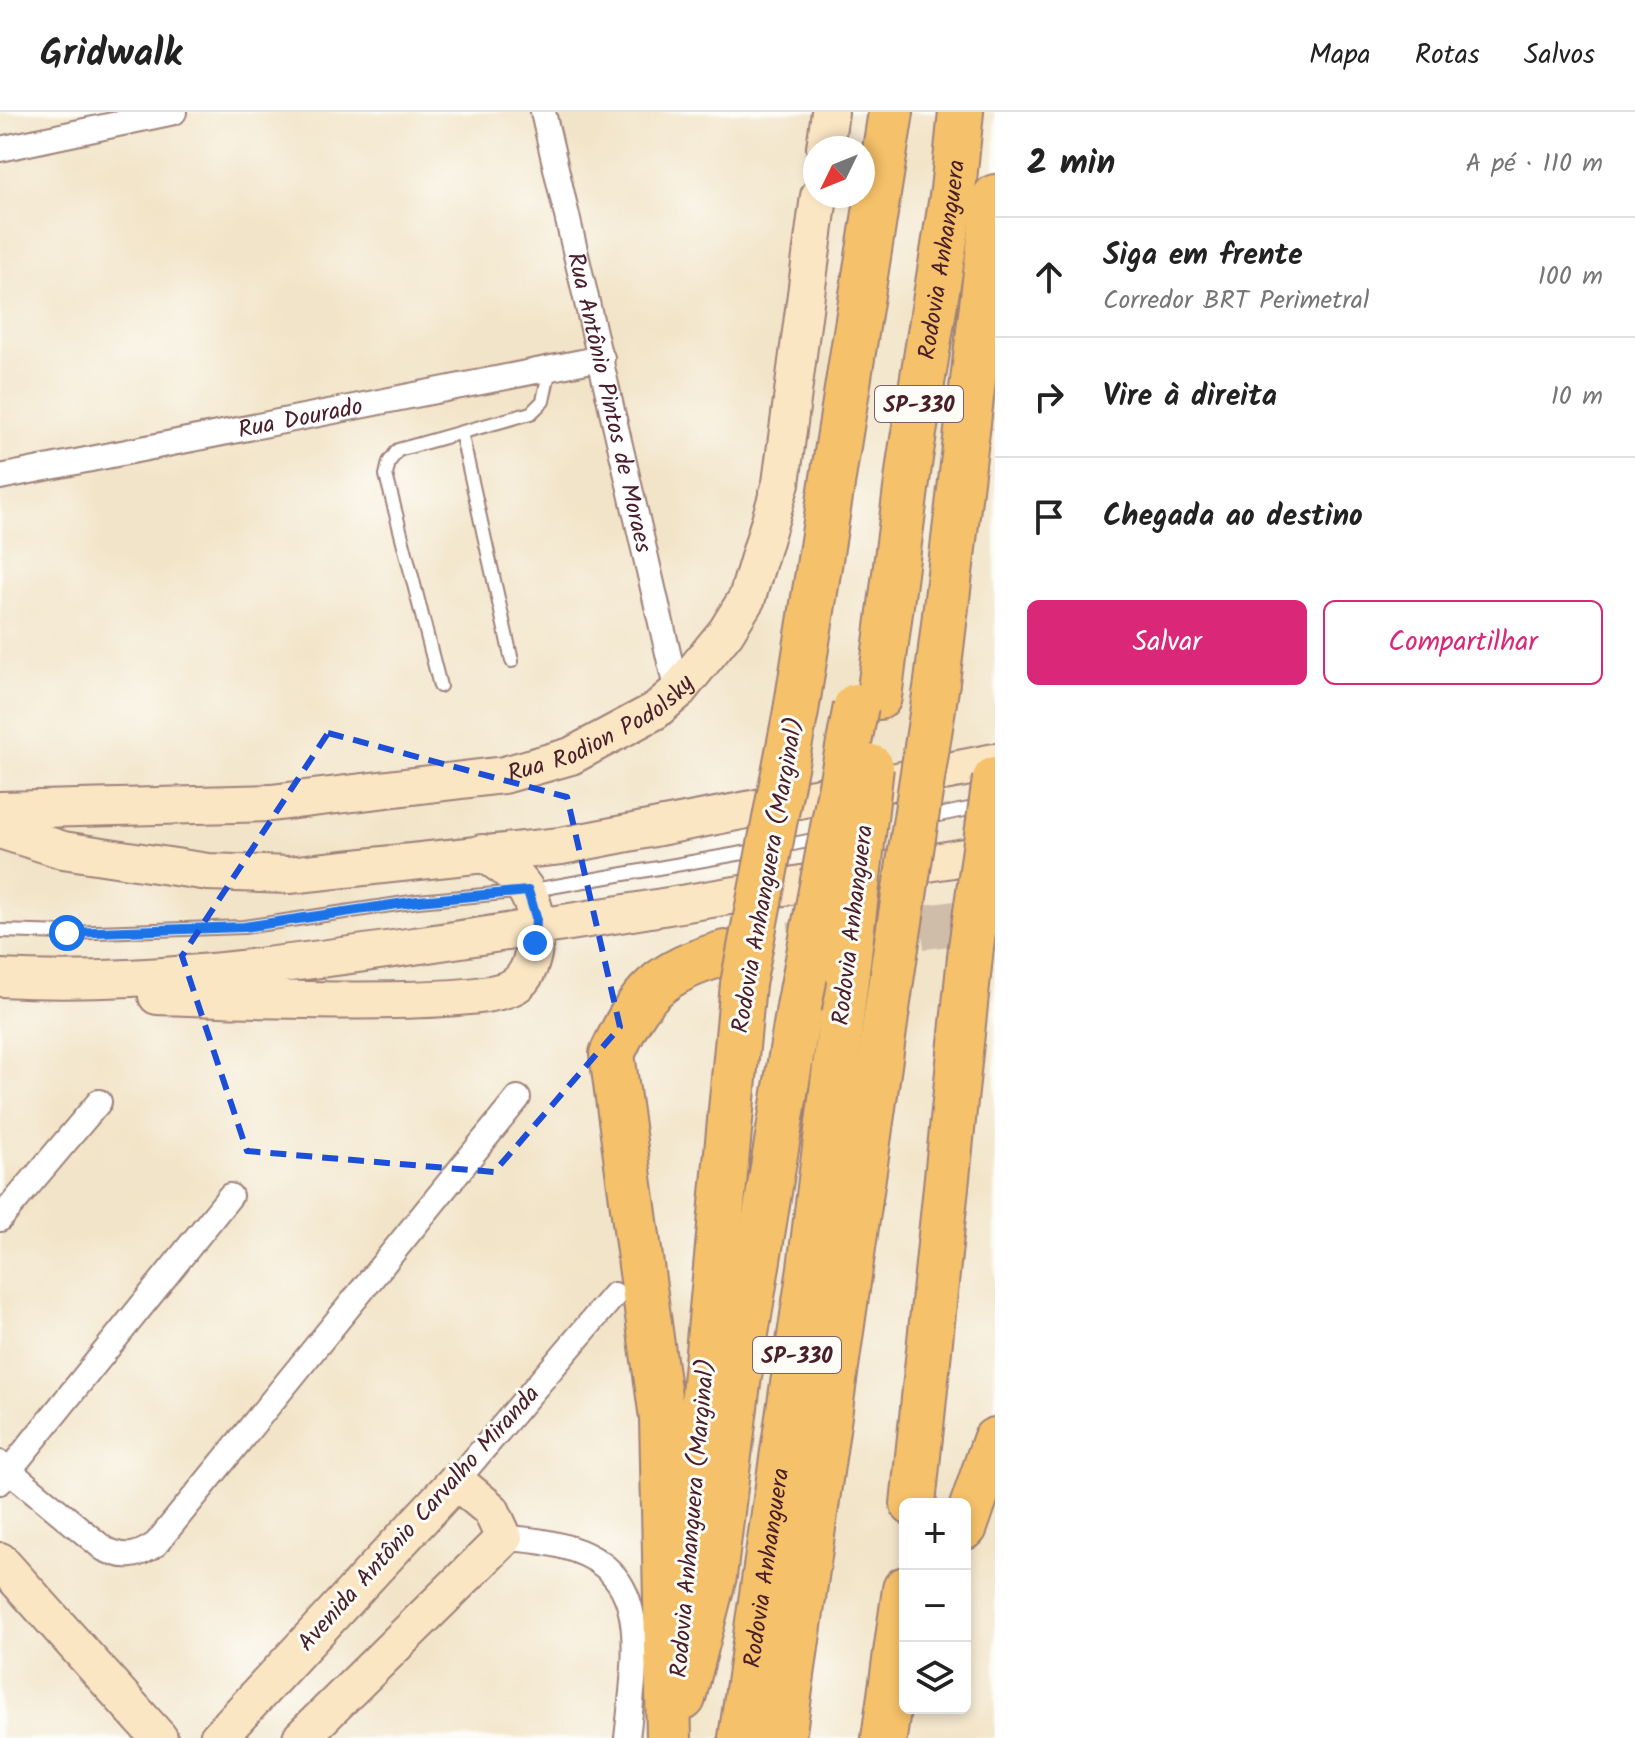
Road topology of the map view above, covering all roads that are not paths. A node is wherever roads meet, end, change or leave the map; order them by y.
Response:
1 (174, 112) edge
2 (543, 112) edge
3 (830, 112) edge
4 (891, 112) edge
5 (961, 112) edge
6 (827, 136) edge
7 (0, 149) edge
8 (995, 197) edge
9 (817, 208) edge
10 (602, 358) junction
11 (550, 368) junction
12 (461, 432) junction
13 (0, 477) edge
14 (512, 661) dead end
15 (440, 686) dead end
16 (677, 692) junction
17 (867, 701) junction
18 (995, 762) edge
19 (995, 779) edge
20 (995, 804) edge
21 (0, 810) edge
22 (904, 822) dead end
23 (874, 828) dead end
24 (0, 830) edge
25 (995, 852) edge
26 (482, 853) junction
27 (528, 891) junction
28 (536, 930) junction
29 (0, 931) edge
30 (734, 969) junction
31 (0, 978) edge
32 (77, 982) junction
33 (518, 1098) dead end
34 (99, 1102) dead end
35 (230, 1196) dead end
36 (0, 1219) edge
37 (614, 1295) dead end
38 (995, 1440) edge
39 (3, 1472) edge
40 (456, 1481) junction
41 (914, 1498) edge
42 (971, 1510) edge
43 (504, 1538) junction
44 (0, 1561) edge
45 (899, 1632) edge
46 (907, 1714) edge
47 (159, 1738) edge
48 (218, 1738) edge
49 (301, 1738) edge
50 (627, 1738) edge
51 (671, 1738) edge
52 (741, 1738) edge
53 (783, 1738) edge
54 (884, 1738) edge
55 (901, 1738) edge

1 - 7 street
2 - 10 street, Rua Antônio Pintos de Moraes
3 - 6 street
4 - 30 highway, Rodovia Anhanguera (Marginal), bridge
5 - 17 highway, Rodovia Anhanguera / SP-330
8 - 53 highway, Rodovia Anhanguera / SP-330, bridge
9 - 16 street, Rua Rodion Podolsky
10 - 11 street, Rua Dourado
10 - 16 street, Rua Antônio Pintos de Moraes
11 - 12 lane
11 - 13 street, Rua Dourado
12 - 14 lane
12 - 15 lane
16 - 21 street, Rua Rodion Podolsky
17 - 51 highway, bridge
17 - 52 highway, Rodovia Anhanguera / SP-330, bridge
18 - 26 street
19 - 41 highway, bridge
20 - 22 lane
23 - 27 lane
24 - 26 street
25 - 28 street
26 - 27 street
27 - 28 street
27 - 29 lane
28 - 32 street
28 - 32 street
30 - 51 highway, Rodovia Anhanguera (Marginal)
30 - 51 highway
31 - 32 street
33 - 39 street
34 - 36 street
35 - 39 street
37 - 40 street, Avenida Antônio Carvalho Miranda
38 - 42 highway
40 - 43 street
40 - 48 street, Avenida Antônio Carvalho Miranda
43 - 49 street
43 - 50 street
44 - 47 street
45 - 54 highway
46 - 55 highway

